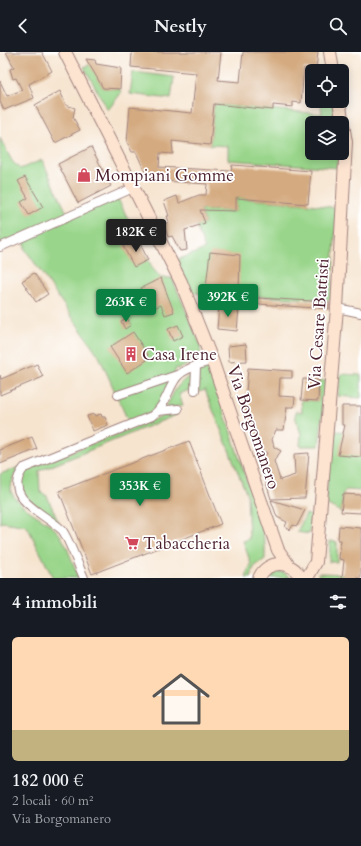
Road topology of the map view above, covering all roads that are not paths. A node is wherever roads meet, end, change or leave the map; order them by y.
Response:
1 (66, 52) edge
2 (330, 52) edge
3 (332, 64) edge
4 (340, 108) edge
5 (133, 188) junction
6 (0, 247) edge
7 (337, 308) junction
8 (361, 313) edge
9 (212, 360) junction
10 (196, 367) junction
11 (180, 374) junction
12 (195, 390) dead end
13 (118, 395) dead end
14 (178, 410) dead end
15 (158, 411) junction
16 (269, 526) junction
17 (317, 549) junction
18 (316, 562) junction
19 (268, 567) junction
20 (291, 567) junction
21 (84, 578) edge
22 (259, 578) edge
23 (301, 578) edge
24 (307, 578) edge
25 (316, 578) edge

1 - 5 main road, Via Borgomanero
2 - 3 main road
4 - 7 main road, Via Cesare Battisti
5 - 6 street
5 - 9 main road, Via Borgomanero
7 - 8 street
7 - 17 main road, Via Cesare Battisti
9 - 10 street
9 - 16 main road, Via Borgomanero
10 - 11 street
10 - 12 street
11 - 13 street
11 - 15 street
14 - 15 street
15 - 21 street
16 - 19 main road, Via Borgomanero
16 - 20 main road, Via Borgomanero
17 - 18 main road, Via Cesare Battisti
17 - 20 main road, Via Cesare Battisti
18 - 24 main road, Via Cesare Battisti
18 - 25 street, Via Cesare Battisti
19 - 20 main road, Via Cesare Battisti
19 - 22 main road
20 - 23 main road, Via Borgomanero

